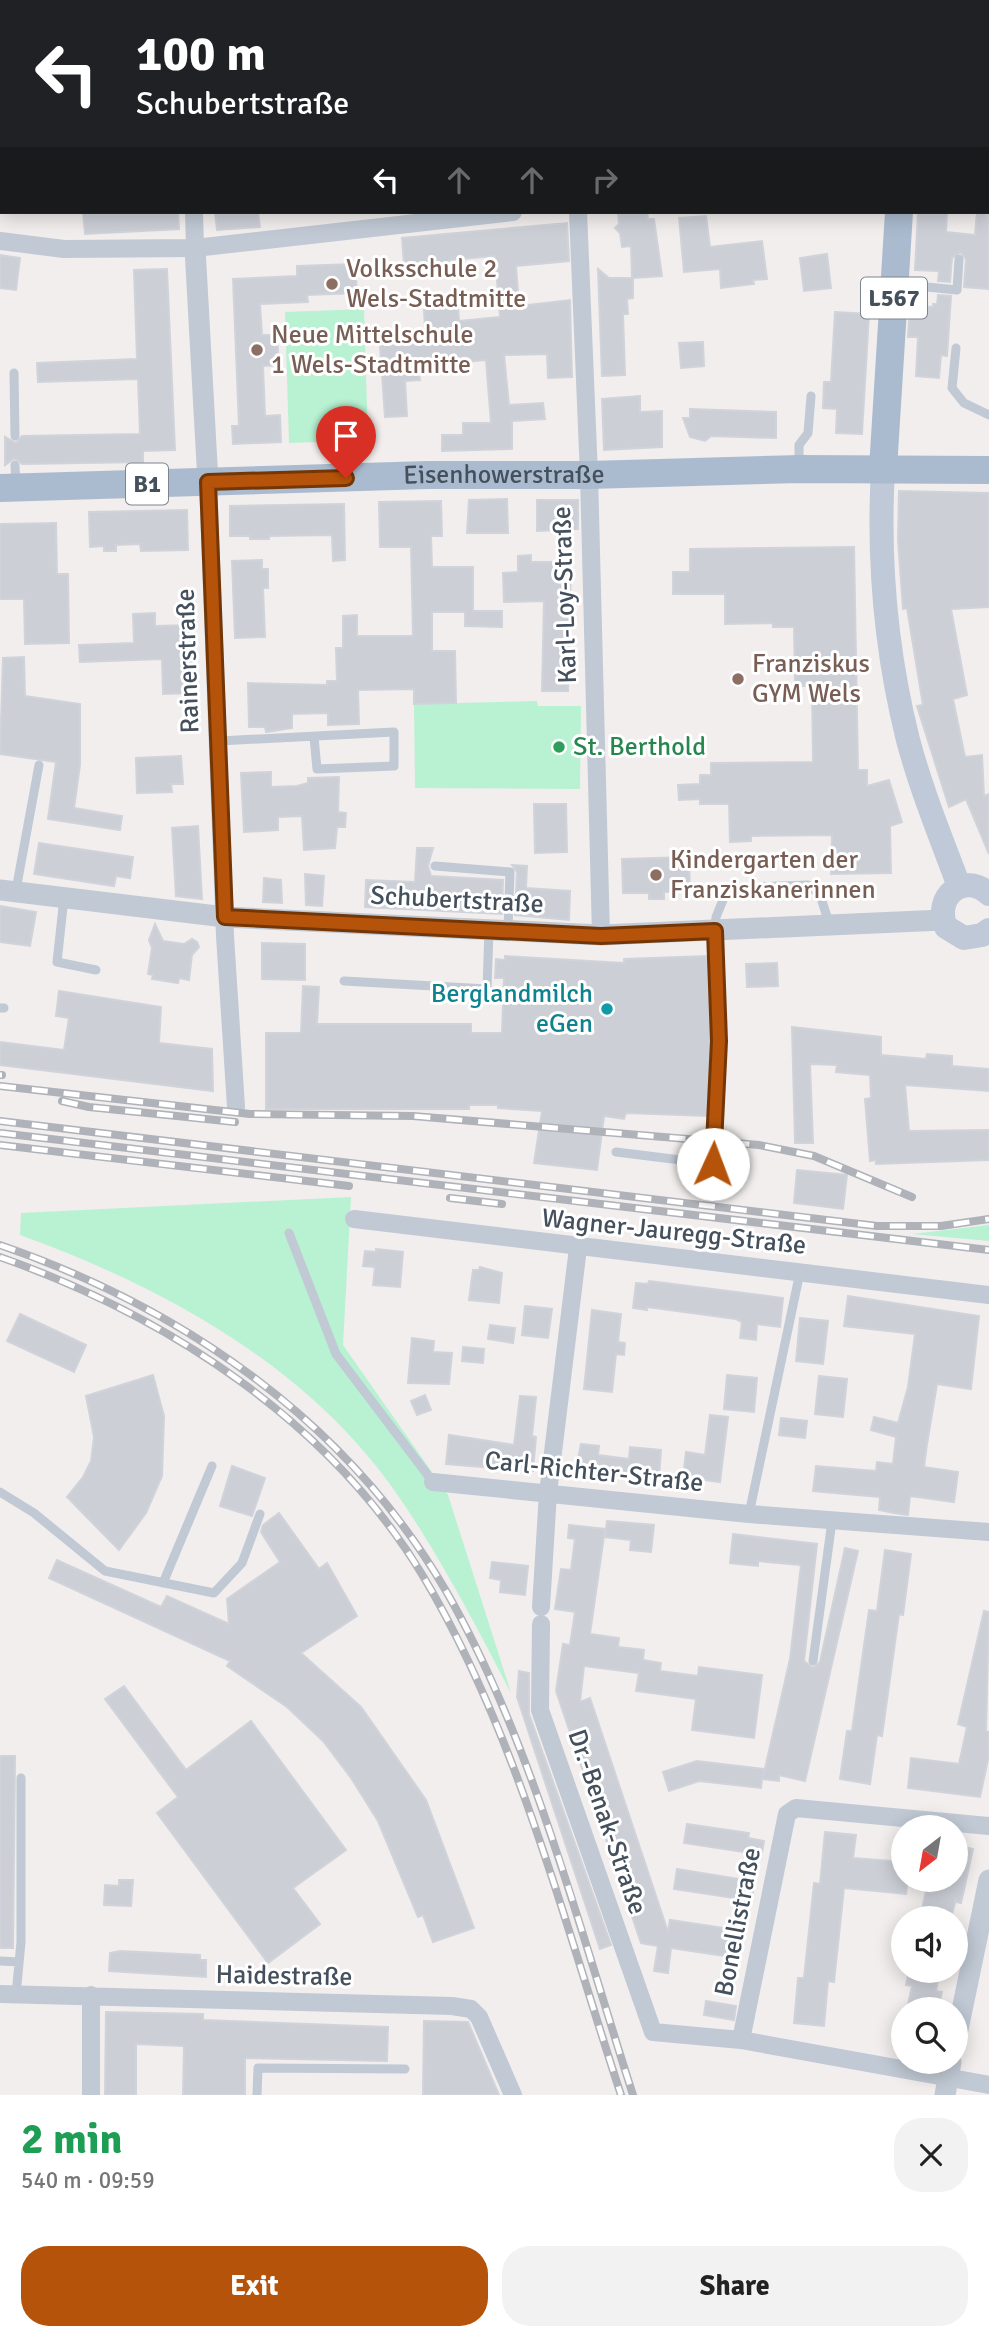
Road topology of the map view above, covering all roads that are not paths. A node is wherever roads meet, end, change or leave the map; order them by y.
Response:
1 (194, 214) edge
2 (495, 214) edge
3 (578, 214) edge
4 (899, 214) edge
5 (0, 241) edge
6 (195, 248) junction
7 (959, 259) dead end
8 (895, 284) junction
9 (956, 348) dead end
10 (14, 373) dead end
11 (811, 396) dead end
12 (989, 415) edge
13 (16, 436) dead end
14 (799, 469) junction
15 (883, 469) junction
16 (989, 470) edge
17 (589, 475) junction
18 (10, 480) edge
19 (208, 482) junction
20 (314, 737) junction
21 (219, 741) junction
22 (39, 765) dead end
23 (435, 866) dead end
24 (959, 886) junction
25 (8, 891) edge
26 (989, 894) edge
27 (64, 898) junction
28 (225, 917) junction
29 (943, 920) junction
30 (831, 927) junction
31 (498, 930) junction
32 (715, 931) junction
33 (601, 936) junction
34 (987, 939) edge
35 (96, 970) dead end
36 (344, 981) dead end
37 (236, 1107) dead end
38 (616, 1152) dead end
39 (354, 1219) dead end
40 (289, 1233) dead end
41 (578, 1248) junction
42 (800, 1272) junction
43 (989, 1295) edge
44 (212, 1466) dead end
45 (433, 1482) joint
46 (0, 1492) edge
47 (548, 1493) junction
48 (260, 1514) dead end
49 (749, 1514) junction
50 (832, 1521) junction
51 (989, 1532) edge
52 (163, 1583) junction
53 (813, 1661) dead end
54 (21, 1778) dead end
55 (989, 1826) edge
56 (989, 1880) edge
57 (0, 1961) edge
58 (19, 1962) junction
59 (8, 1994) edge
60 (91, 1995) junction
61 (965, 1997) edge
62 (741, 2040) junction
63 (405, 2069) dead end
64 (948, 2078) edge
65 (989, 2085) edge
66 (91, 2095) edge
67 (257, 2095) edge
68 (513, 2095) edge

1 - 6 street, Rainerstraße
2 - 6 street
3 - 17 street, Karl-Loy-Straße
4 - 8 main road, L567
5 - 6 street
6 - 19 street, Rainerstraße
7 - 8 lane
8 - 15 main road, L567
9 - 12 lane
10 - 13 lane
11 - 14 lane
14 - 15 main road, Eisenhowerstraße / B1
14 - 17 main road, Eisenhowerstraße / B1
15 - 16 main road, B1
15 - 24 main road
17 - 19 main road, Eisenhowerstraße / B1
17 - 33 street, Karl-Loy-Straße
18 - 19 main road, Eisenhowerstraße / B1
19 - 21 street, Rainerstraße
20 - 20 lane
20 - 21 lane
21 - 28 street, Rainerstraße
22 - 25 lane
23 - 31 lane
24 - 26 main road
24 - 29 main road
25 - 27 street, Schubertstraße
27 - 28 street, Schubertstraße
27 - 35 lane
28 - 31 street, Schubertstraße
28 - 37 street, Rainerstraße
29 - 30 street, Schubertstraße
29 - 34 main road
30 - 32 street, Schubertstraße
30 - 32 lane
31 - 33 street, Schubertstraße
31 - 36 lane
32 - 33 street, Schubertstraße
32 - 38 lane
39 - 41 street, Wagner-Jauregg-Straße
40 - 45 lane
41 - 42 street, Wagner-Jauregg-Straße
41 - 47 street, Dr.-Benak-Straße
42 - 43 street, Wagner-Jauregg-Straße
42 - 49 lane
44 - 52 lane
45 - 47 street, Carl-Richter-Straße
46 - 52 lane
47 - 49 street, Carl-Richter-Straße
47 - 62 street, Dr.-Benak-Straße
48 - 52 lane
49 - 50 street, Carl-Richter-Straße
50 - 51 street, Carl-Richter-Straße
50 - 53 lane
54 - 58 lane
55 - 62 street, Bonellistraße
56 - 61 street
57 - 58 lane
58 - 59 lane
59 - 60 street, Haidestraße
60 - 66 street
60 - 68 street, Haidestraße
62 - 64 street
63 - 67 lane
64 - 65 street

